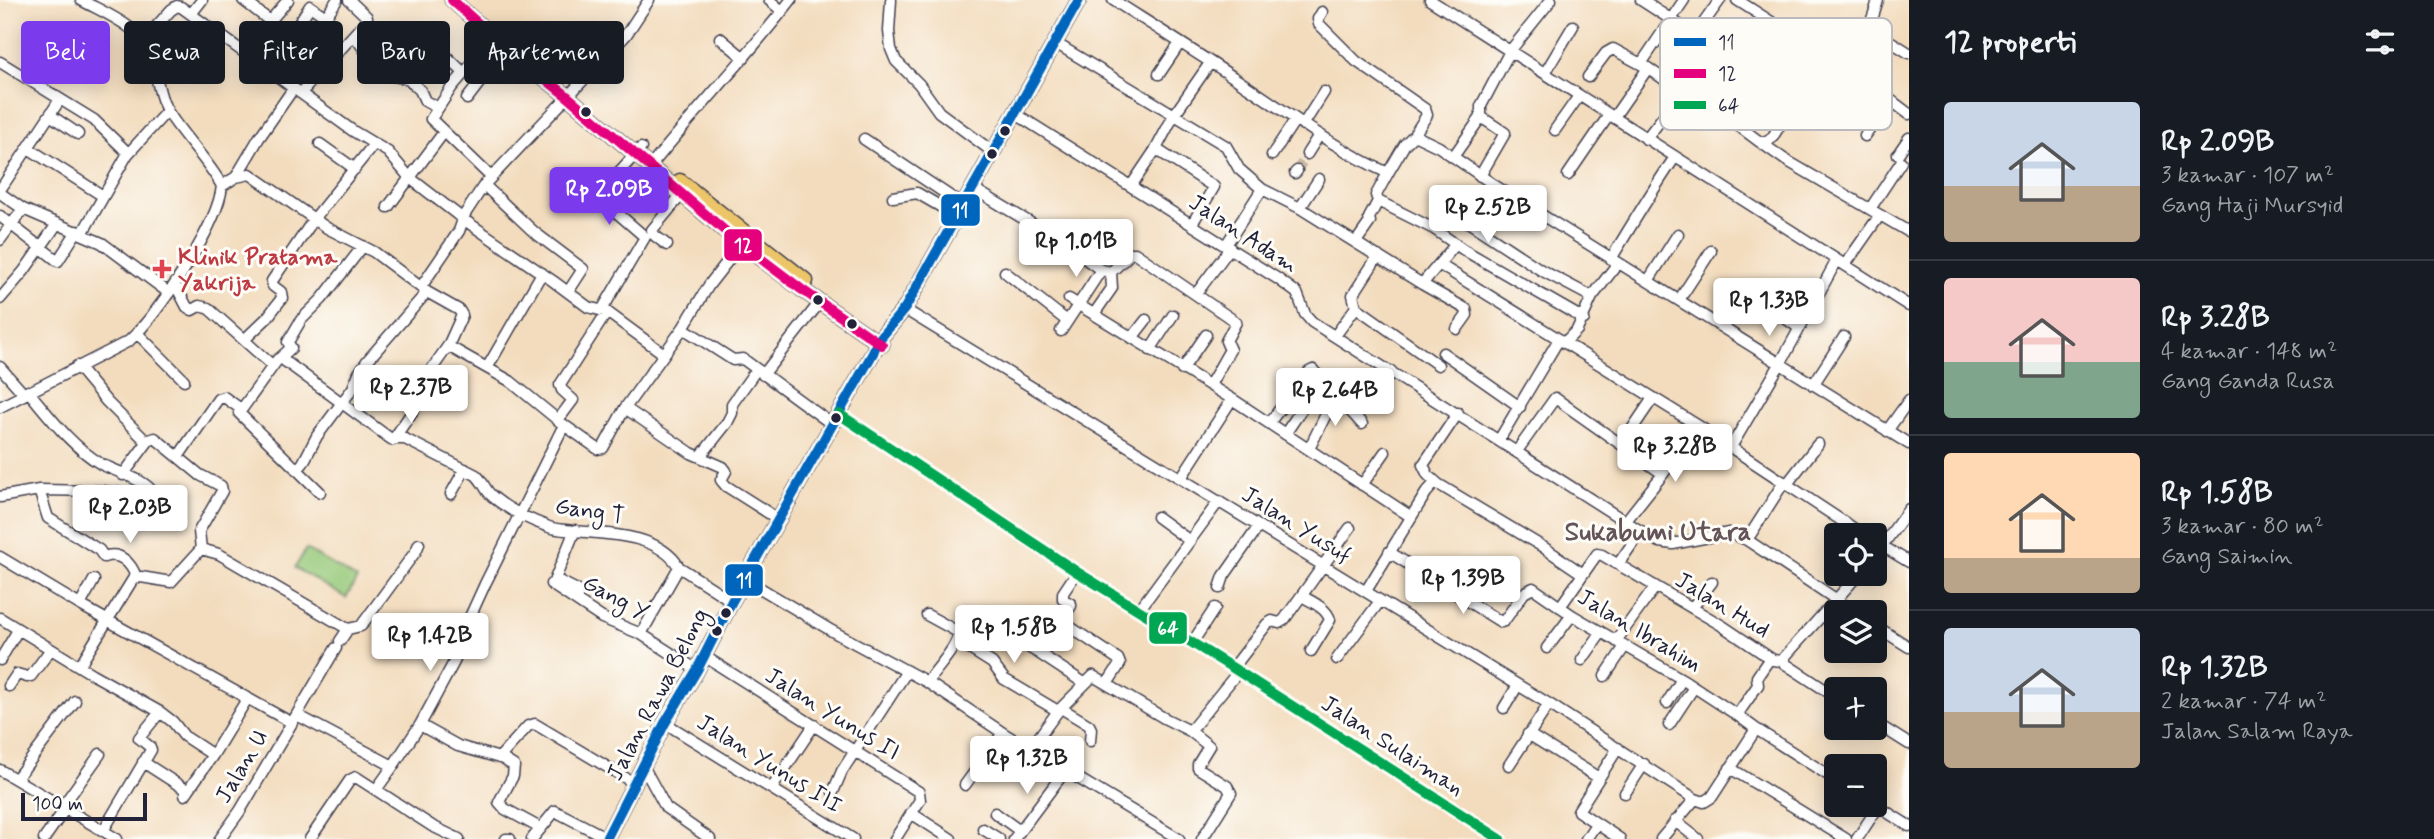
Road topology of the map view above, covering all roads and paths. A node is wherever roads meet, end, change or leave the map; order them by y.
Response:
1 (202, 0) edge
2 (243, 0) edge
3 (288, 0) edge
4 (337, 0) edge
5 (349, 0) edge
6 (452, 0) edge
7 (464, 0) edge
8 (649, 0) edge
9 (769, 0) edge
10 (791, 0) edge
11 (891, 0) edge
12 (1079, 0) edge
13 (1088, 0) edge
14 (1113, 0) edge
15 (1430, 0) edge
16 (1453, 0) edge
17 (1551, 0) edge
18 (1641, 0) edge
19 (1684, 0) edge
20 (1720, 0) edge
21 (1737, 0) edge
22 (1878, 0) edge
23 (88, 2) edge
24 (1445, 10) junction
25 (782, 11) junction
26 (1322, 12) dead end
27 (191, 14) junction
28 (1670, 18) joint
29 (1707, 18) edge
30 (1764, 18) edge
31 (1872, 18) edge
32 (162, 21) edge
33 (300, 21) edge
34 (475, 21) edge
35 (124, 25) edge
36 (1573, 26) dead end
37 (354, 35) junction
38 (1660, 36) edge
39 (720, 38) dead end
40 (1180, 43) junction
41 (1892, 43) edge
42 (1062, 47) junction
43 (239, 50) edge
44 (1510, 51) junction
45 (1909, 53) edge
46 (744, 58) junction
47 (450, 60) edge
48 (0, 63) edge
49 (1210, 64) junction
50 (1645, 66) junction
51 (464, 73) joint
52 (1159, 74) dead end
53 (1545, 74) junction
54 (1588, 77) dead end
55 (1660, 77) edge
56 (158, 84) edge
57 (287, 84) edge
58 (478, 84) edge
59 (557, 84) edge
60 (297, 91) junction
61 (1324, 92) dead end
62 (570, 93) junction
63 (1579, 96) junction
64 (467, 99) dead end
65 (60, 101) junction
66 (1892, 101) edge
67 (438, 108) junction
68 (167, 111) junction
69 (1909, 114) edge
70 (50, 115) junction
71 (1174, 115) junction
72 (1019, 116) junction
73 (1611, 116) junction
74 (1481, 117) junction
75 (1660, 121) edge
76 (1299, 122) junction
77 (1555, 130) dead end
78 (1744, 130) edge
79 (1777, 130) edge
80 (1869, 130) edge
81 (444, 132) junction
82 (78, 134) dead end
83 (1319, 135) junction
84 (1415, 135) junction
85 (1865, 136) dead end
86 (1909, 138) edge
87 (864, 139) dead end
88 (1646, 139) junction
89 (1760, 142) junction
90 (320, 144) dead end
91 (374, 144) junction
92 (28, 148) junction
93 (1156, 149) junction
94 (638, 151) junction
95 (993, 152) junction
96 (128, 153) junction
97 (1307, 154) tunnel mouth
98 (1272, 155) dead end
99 (1453, 157) junction
100 (1675, 158) junction
101 (653, 164) junction
102 (355, 169) junction
103 (1388, 173) junction
104 (1567, 175) dead end
105 (1480, 176) junction
106 (236, 177) junction
107 (410, 178) junction
108 (1319, 179) dead end
109 (488, 181) junction
110 (222, 186) junction
111 (1131, 186) junction
112 (1497, 187) junction
113 (1262, 189) junction
114 (0, 191) edge
115 (979, 192) junction
116 (682, 194) junction
117 (103, 196) junction
118 (893, 197) dead end
119 (10, 201) junction
120 (1378, 201) junction
121 (1444, 206) dead end
122 (388, 207) dead end
123 (1300, 208) junction
124 (1482, 208) dead end
125 (23, 209) junction
126 (960, 210) junction
127 (1875, 212) junction
128 (0, 215) edge
129 (314, 219) junction
130 (463, 219) junction
131 (57, 224) junction
132 (1192, 224) junction
133 (12, 226) junction
134 (79, 232) junction
135 (1909, 232) edge
136 (1678, 234) dead end
137 (0, 240) edge
138 (1059, 240) junction
139 (1356, 242) junction
140 (741, 244) junction
141 (1456, 244) junction
142 (667, 245) dead end
143 (363, 246) junction
144 (1228, 247) junction
145 (40, 249) junction
146 (1711, 251) dead end
147 (1050, 255) dead end
148 (1378, 256) junction
149 (1614, 261) junction
150 (1841, 263) junction
151 (1440, 265) junction
152 (1106, 271) junction
153 (1005, 272) dead end
154 (542, 273) junction
155 (1648, 281) junction
156 (1422, 284) junction
157 (172, 288) junction
158 (424, 289) junction
159 (568, 292) junction
160 (1196, 294) junction
161 (1592, 297) junction
162 (0, 299) edge
163 (1679, 300) junction
164 (820, 302) junction
165 (1073, 302) junction
166 (1768, 306) dead end
167 (1909, 306) edge
168 (1356, 307) junction
169 (604, 311) junction
170 (909, 312) junction
171 (1094, 314) junction
172 (1173, 316) dead end
173 (1146, 320) dead end
174 (1584, 320) junction
175 (1068, 321) junction
176 (683, 328) junction
177 (1799, 328) junction
178 (1457, 329) dead end
179 (1061, 331) dead end
180 (137, 333) junction
181 (1206, 335) dead end
182 (1335, 336) junction
183 (1844, 337) dead end
184 (1132, 338) junction
185 (244, 340) junction
186 (1562, 340) junction
187 (881, 342) junction
188 (448, 346) junction
189 (1150, 350) junction
190 (1443, 353) dead end
191 (664, 354) junction
192 (277, 362) junction
193 (1438, 365) dead end
194 (1780, 365) junction
195 (77, 366) junction
196 (0, 367) edge
197 (486, 368) junction
198 (1182, 370) junction
199 (1391, 371) junction
200 (760, 372) junction
201 (184, 380) dead end
202 (1299, 384) junction
203 (1210, 385) junction
204 (1813, 385) junction
205 (25, 392) junction
206 (1311, 394) junction
207 (1229, 397) junction
208 (1653, 398) junction
209 (1909, 400) edge
210 (344, 403) junction
211 (1372, 403) dead end
212 (0, 407) edge
213 (625, 408) junction
214 (1520, 408) junction
215 (241, 410) junction
216 (1458, 413) junction
217 (836, 419) junction
218 (561, 422) junction
219 (1269, 423) junction
220 (1362, 424) dead end
221 (1697, 425) junction
222 (1887, 431) junction
223 (1285, 434) junction
224 (149, 440) junction
225 (393, 440) junction
226 (1499, 440) junction
227 (1622, 444) junction
228 (1818, 444) dead end
229 (1909, 444) edge
230 (1731, 447) junction
231 (1309, 449) junction
232 (1517, 451) junction
233 (1385, 453) dead end
234 (178, 457) junction
235 (700, 457) junction
236 (465, 469) junction
237 (296, 470) junction
238 (1664, 474) junction
239 (123, 475) junction
240 (1181, 478) junction
241 (1785, 483) junction
242 (1438, 484) junction
243 (1363, 485) junction
244 (39, 490) junction
245 (320, 492) dead end
246 (451, 494) dead end
247 (0, 497) edge
248 (1219, 500) junction
249 (1909, 509) edge
250 (520, 516) junction
251 (1410, 516) junction
252 (1157, 517) dead end
253 (778, 519) junction
254 (1625, 522) junction
255 (1845, 523) edge
256 (1259, 526) junction
257 (1350, 528) dead end
258 (575, 530) junction
259 (1642, 531) junction
260 (1887, 535) edge
261 (1747, 540) junction
262 (1190, 541) junction
263 (419, 544) dead end
264 (201, 549) junction
265 (1887, 549) edge
266 (1388, 552) junction
267 (0, 557) edge
268 (1909, 562) edge
269 (1619, 564) junction
270 (1323, 565) junction
271 (679, 567) junction
272 (1077, 572) junction
273 (1583, 574) junction
274 (136, 578) junction
275 (745, 579) junction
276 (94, 580) dead end
277 (1712, 582) dead end
278 (551, 584) dead end
279 (1848, 586) edge
280 (1656, 587) junction
281 (1220, 588) dead end
282 (1366, 592) junction
283 (1302, 596) junction
284 (1834, 600) edge
285 (1836, 600) edge
286 (577, 601) junction
287 (732, 601) junction
288 (1380, 601) junction
289 (80, 605) junction
290 (1560, 607) junction
291 (1215, 608) dead end
292 (1692, 608) junction
293 (1139, 610) junction
294 (1824, 612) edge
295 (927, 615) dead end
296 (1572, 615) junction
297 (0, 618) edge
298 (109, 621) junction
299 (1061, 621) junction
300 (348, 629) junction
301 (18, 630) junction
302 (1601, 633) junction
303 (1887, 633) edge
304 (641, 634) junction
305 (957, 637) junction
306 (1192, 643) junction
307 (1621, 643) junction
308 (1909, 647) edge
309 (1548, 648) dead end
310 (51, 649) junction
311 (1311, 651) dead end
312 (1041, 654) junction
313 (1337, 659) dead end
314 (1775, 659) junction
315 (0, 660) edge
316 (1582, 660) dead end
317 (700, 663) junction
318 (80, 665) junction
319 (1236, 670) junction
320 (907, 671) junction
321 (1605, 676) dead end
322 (1682, 679) junction
323 (927, 682) junction
324 (1084, 683) junction
325 (1107, 684) junction
326 (1518, 685) junction
327 (9, 686) dead end
328 (1694, 687) junction
329 (1824, 690) edge
330 (247, 699) junction
331 (75, 701) dead end
332 (1549, 704) junction
333 (1667, 704) dead end
334 (1504, 708) dead end
335 (1060, 710) junction
336 (160, 712) junction
337 (1737, 715) junction
338 (294, 719) junction
339 (665, 723) junction
340 (420, 724) junction
341 (814, 725) junction
342 (1669, 725) dead end
343 (1756, 729) junction
344 (1887, 730) edge
345 (1190, 731) junction
346 (1003, 733) junction
347 (1528, 734) junction
348 (1090, 741) dead end
349 (1909, 744) edge
350 (1618, 748) junction
351 (1030, 749) junction
352 (855, 751) junction
353 (100, 754) dead end
354 (213, 755) junction
355 (499, 758) junction
356 (143, 762) junction
357 (1644, 764) junction
358 (1509, 765) dead end
359 (393, 766) junction
360 (643, 766) junction
361 (1730, 768) junction
362 (0, 770) edge
363 (1065, 771) junction
364 (1824, 772) edge
365 (1599, 778) junction
366 (16, 779) junction
367 (634, 783) junction
368 (965, 785) dead end
369 (772, 788) junction
370 (376, 790) junction
371 (833, 792) dead end
372 (1625, 793) dead end
373 (1695, 799) junction
374 (63, 808) junction
375 (911, 813) junction
376 (995, 813) dead end
377 (1887, 813) edge
378 (1870, 817) edge
379 (1675, 821) junction
380 (1596, 824) junction
381 (1909, 826) edge
382 (540, 828) junction
383 (983, 830) dead end
384 (103, 831) junction
385 (1017, 835) edge
386 (456, 838) edge
387 (947, 838) edge
388 (44, 839) edge
389 (117, 839) edge
390 (220, 839) edge
391 (310, 839) edge
392 (532, 839) edge
393 (607, 839) edge
394 (710, 839) edge
395 (853, 839) edge
396 (895, 839) edge
397 (999, 839) edge
398 (1179, 839) edge
399 (1202, 839) edge
400 (1500, 839) edge
401 (1586, 839) edge
402 (1620, 839) edge
403 (1661, 839) edge
404 (1698, 839) edge
405 (1846, 839) edge
406 (1857, 839) edge

1 - 27 street
2 - 3 street
4 - 33 street
5 - 37 street
6 - 34 main road
7 - 62 main road
8 - 62 street
9 - 25 street
10 - 25 street
11 - 95 street
12 - 72 main road
13 - 42 main road
14 - 40 street
15 - 24 street
16 - 24 street
17 - 44 street
18 - 28 street
19 - 28 street
20 - 29 street
21 - 30 street
22 - 31 street
23 - 35 street
24 - 44 street
25 - 46 street
26 - 84 street
27 - 32 street
27 - 43 street
36 - 53 street
37 - 60 street
37 - 67 street
38 - 50 street
39 - 46 street
40 - 49 street
40 - 52 street
41 - 45 street
42 - 71 street
42 - 72 main road
44 - 53 street
44 - 74 street
46 - 101 street
47 - 51 street
48 - 65 street
49 - 71 street
49 - 76 street
50 - 54 street
50 - 55 street
50 - 73 street
51 - 67 street
53 - 63 street
56 - 68 street
57 - 60 street
58 - 64 street
59 - 62 main road
60 - 91 street
60 - 106 street
61 - 76 street
62 - 94 main road
62 - 109 street
63 - 73 street
63 - 77 street
65 - 70 street
65 - 96 street
66 - 69 street
67 - 81 street
68 - 96 street
68 - 110 street
70 - 82 street
70 - 92 street
71 - 93 street
71 - 113 street
72 - 95 main road
72 - 111 street, Jalan Adam
72 - 115 main road
73 - 88 street
73 - 104 street
74 - 99 street
74 - 105 street
75 - 88 street
76 - 83 street
76 - 98 street
78 - 89 street
79 - 89 street
80 - 85 street
81 - 107 street
81 - 109 street
83 - 97 street
83 - 103 street
84 - 99 street
84 - 103 street
86 - 127 street
87 - 126 street
88 - 100 street
89 - 127 street
90 - 102 street
91 - 102 street
91 - 107 street
92 - 114 street
92 - 117 street
93 - 111 street
93 - 132 street
94 - 101 main road
94 - 169 street
95 - 126 main road
96 - 117 street
99 - 105 street
100 - 149 street
100 - 150 street
101 - 116 main road
101 - 187 main road
102 - 129 street
103 - 120 street
105 - 112 street
106 - 110 street
106 - 129 street
107 - 122 street
107 - 130 street
108 - 123 street
109 - 130 street
109 - 159 street
110 - 157 street
111 - 132 street, Jalan Adam
112 - 124 street
112 - 149 street
113 - 123 street
113 - 144 street
114 - 119 street
115 - 138 street
115 - 170 main road
116 - 140 main road
116 - 142 street
117 - 134 street
118 - 126 street
119 - 125 street
119 - 128 street
120 - 139 street
120 - 141 street
121 - 161 street
123 - 139 street
125 - 131 street
125 - 133 street
126 - 187 main road
127 - 135 street
127 - 150 street
128 - 133 street
129 - 143 street
129 - 185 street
130 - 154 street
130 - 158 street
131 - 134 street
131 - 145 street
132 - 144 street, Jalan Adam
133 - 137 street
133 - 145 street
134 - 145 street
134 - 157 street
136 - 155 street
138 - 147 street
138 - 152 street
139 - 148 street
140 - 164 main road
140 - 176 street
141 - 151 street
141 - 174 street
143 - 158 street
143 - 192 street
144 - 160 street
144 - 182 street, Jalan Adam
145 - 162 street
146 - 163 street
148 - 156 street
148 - 168 street
149 - 155 street
149 - 161 street
150 - 167 street
150 - 177 street
151 - 156 street
151 - 186 street
152 - 160 street
152 - 165 street
152 - 171 street
153 - 175 street
154 - 159 street
154 - 197 street
155 - 163 street
156 - 178 street
157 - 180 street
157 - 185 street, Gang T
158 - 188 street
158 - 210 street
159 - 169 street
160 - 203 street
161 - 174 street
163 - 194 street
164 - 187 main road
164 - 200 street
165 - 171 street
165 - 175 street
166 - 177 street
168 - 182 street
168 - 193 street
169 - 191 street
169 - 218 street
170 - 187 main road
170 - 240 street, Jalan Yusuf
171 - 184 street
172 - 189 street
173 - 184 street
174 - 186 street
175 - 179 street
176 - 191 street
176 - 200 street
177 - 194 street
180 - 195 street
180 - 201 street
181 - 198 street
182 - 199 street, Jalan Adam
183 - 204 street
184 - 189 street
185 - 192 street, Gang T
186 - 208 street
186 - 214 street
187 - 217 main road, Jalan Rawa Belong
188 - 197 street
188 - 225 street
189 - 198 street
190 - 214 street
191 - 213 street
192 - 210 street, Gang T
192 - 215 street
194 - 204 street
194 - 230 street
195 - 205 street
195 - 224 street
196 - 205 street
197 - 218 street
198 - 203 street
199 - 211 street
199 - 216 street, Jalan Adam
200 - 217 street
200 - 235 street
202 - 206 street
202 - 206 street
202 - 219 street
203 - 207 street
204 - 222 street
205 - 212 street
205 - 239 street
206 - 223 street
207 - 219 street
207 - 240 street
208 - 221 street
208 - 227 street
209 - 222 street
210 - 225 street, Gang T
210 - 237 street
213 - 218 street
213 - 235 street
214 - 226 street
215 - 234 street
215 - 237 street
216 - 226 street, Jalan Adam
216 - 242 street
217 - 253 main road, Jalan Rawa Belong
217 - 272 street, Jalan Sulaiman
218 - 250 street
219 - 223 street
220 - 231 street
221 - 230 street
221 - 238 street
222 - 229 street
223 - 231 street
224 - 234 street
224 - 239 street
225 - 236 street, Gang T
226 - 232 street, Jalan Adam
227 - 232 street
227 - 238 street
228 - 241 street
230 - 241 street
231 - 243 street
232 - 254 street, Jalan Adam
233 - 243 street
234 - 264 street
235 - 253 street
236 - 246 street
236 - 250 street, Gang T
237 - 245 street
238 - 254 street
239 - 244 street
240 - 248 street, Jalan Yusuf
241 - 255 street
241 - 261 street
242 - 251 street
242 - 273 street
243 - 251 street
244 - 247 street
244 - 274 street
248 - 256 street, Jalan Yusuf
248 - 262 street
249 - 260 street
250 - 258 street, Gang T
250 - 340 street
251 - 266 street
252 - 262 street
253 - 275 main road, Jalan Rawa Belong
254 - 259 street, Jalan Adam
256 - 270 street, Jalan Yusuf
256 - 281 street
257 - 270 street
258 - 271 street, Gang T
258 - 286 street
259 - 261 street, Jalan Adam
259 - 269 street
261 - 284 street, Jalan Adam
262 - 293 street
263 - 300 street, Jalan U
264 - 274 street
264 - 300 street
265 - 268 street
266 - 282 street
266 - 290 street, Jalan Ibrahim
267 - 289 street
269 - 273 street
269 - 280 street, Jalan Hud
270 - 282 street, Jalan Yusuf
270 - 283 street
271 - 287 street, Gang T
271 - 304 street
272 - 293 street, Jalan Sulaiman
272 - 299 street
273 - 290 street
274 - 298 street
275 - 287 main road, Jalan Rawa Belong
275 - 320 street
276 - 289 street
277 - 292 street
278 - 286 street, Gang Y
279 - 285 street
280 - 292 street, Jalan Hud
280 - 307 street
282 - 288 street, Jalan Yusuf
283 - 311 street
283 - 319 street
286 - 304 street, Gang Y
287 - 317 main road, Jalan Rawa Belong
288 - 313 street
288 - 326 street, Jalan Yusuf
289 - 298 street
290 - 296 street, Jalan Ibrahim
291 - 306 street
292 - 314 street, Jalan Hud
293 - 306 street, Jalan Sulaiman
294 - 314 street
295 - 305 street
296 - 302 street, Jalan Ibrahim
296 - 309 street
297 - 301 street
298 - 318 street
298 - 330 street
299 - 312 street
299 - 325 street
300 - 338 street, Jalan U
301 - 310 street
301 - 315 street
302 - 307 street, Jalan Ibrahim
302 - 316 street
303 - 308 street
304 - 317 street, Gang Y
305 - 312 street
305 - 323 street
305 - 335 street
306 - 319 street, Jalan Sulaiman
307 - 321 street
307 - 322 street, Jalan Ibrahim
310 - 318 street
310 - 327 street
312 - 324 street
314 - 329 street, Jalan Hud
314 - 337 street
317 - 339 main road, Jalan Rawa Belong
317 - 341 street, Jalan Yunus II
318 - 336 street
319 - 345 street
319 - 400 street, Jalan Sulaiman
320 - 323 street
320 - 352 street
322 - 328 street, Jalan Ibrahim
322 - 333 street
323 - 346 street
324 - 325 street
324 - 335 street
325 - 345 street
326 - 332 street, Jalan Yusuf
326 - 334 street
328 - 337 street, Jalan Ibrahim
328 - 342 street
330 - 338 street
330 - 354 street
331 - 366 street
332 - 347 street
332 - 350 street, Jalan Yusuf
335 - 348 street
335 - 351 street
336 - 354 street
336 - 356 street
337 - 343 street, Jalan Ibrahim
338 - 359 street
338 - 390 street, Jalan U
339 - 360 main road, Jalan Rawa Belong
339 - 369 street, Jalan Yunus III
340 - 355 street
340 - 359 street
341 - 352 street, Jalan Yunus II
341 - 369 street
343 - 361 street
343 - 364 street
344 - 349 street
345 - 399 street
346 - 351 street
346 - 368 street
347 - 358 street
347 - 365 street
350 - 357 street, Jalan Yusuf
350 - 365 street
351 - 363 street
352 - 371 street
352 - 375 street, Jalan Yunus II
353 - 374 street
354 - 356 street
355 - 367 street
355 - 382 street
356 - 384 street
357 - 372 street
357 - 373 street, Jalan Yusuf
359 - 370 street
360 - 367 main road, Jalan Rawa Belong
360 - 394 street
361 - 373 street
361 - 405 street
362 - 366 street
363 - 385 street
363 - 398 street
365 - 380 street
366 - 374 street
367 - 393 main road, Jalan Rawa Belong
369 - 395 street, Jalan Yunus III
370 - 386 street
370 - 391 street
373 - 379 street
374 - 384 street
374 - 388 street
375 - 387 street
375 - 396 street
376 - 385 street
377 - 381 street
378 - 406 street
379 - 403 street
379 - 404 street
380 - 401 street
380 - 402 street
382 - 392 street
382 - 393 street
383 - 397 street
384 - 389 street

